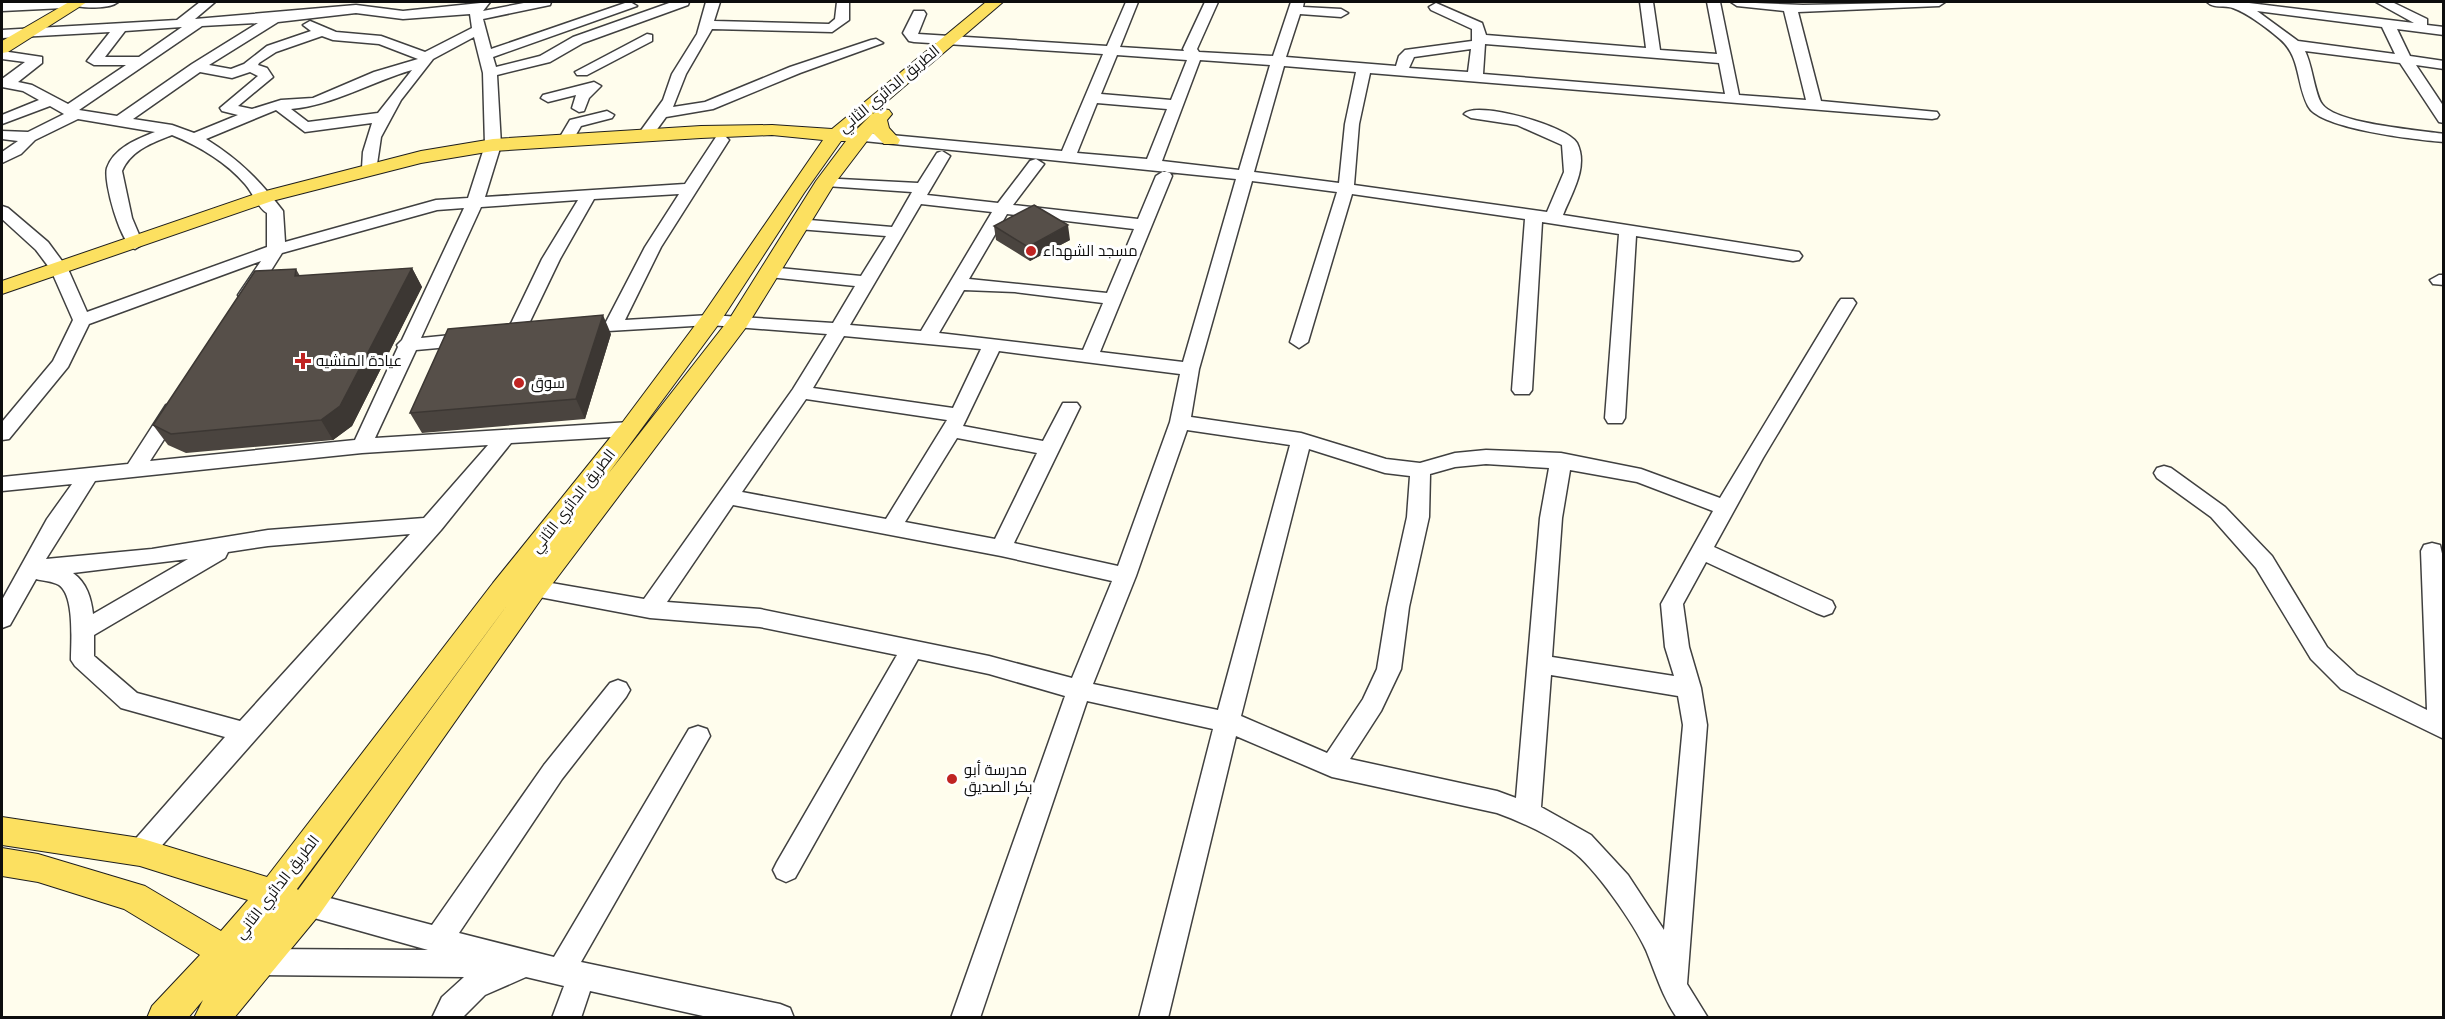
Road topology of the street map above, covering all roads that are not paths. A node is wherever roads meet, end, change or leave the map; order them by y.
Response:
1 (72, 2) edge
2 (111, 2) edge
3 (208, 2) edge
4 (545, 2) edge
5 (591, 2) edge
6 (642, 2) edge
7 (683, 2) edge
8 (713, 2) edge
9 (843, 2) edge
10 (995, 2) edge
11 (1015, 2) edge
12 (1132, 2) edge
13 (1212, 2) edge
14 (1647, 2) edge
15 (1714, 2) edge
16 (1737, 2) edge
17 (1878, 2) edge
18 (1939, 2) edge
19 (2214, 2) edge
20 (2383, 2) edge
21 (1837, 4) edge
22 (355, 5) edge
23 (2236, 5) junction
24 (1297, 6) edge
25 (2, 7) edge
26 (1436, 7) dead end
27 (1790, 8) junction
28 (608, 13) junction
29 (479, 14) edge
30 (919, 14) dead end
31 (1341, 14) edge
32 (403, 15) junction
33 (293, 16) junction
34 (275, 18) junction
35 (201, 21) junction
36 (182, 22) junction
37 (2387, 23) junction
38 (2444, 24) edge
39 (123, 25) junction
40 (707, 25) junction
41 (323, 31) junction
42 (2444, 32) edge
43 (11, 35) edge
44 (362, 38) junction
45 (646, 38) dead end
46 (958, 41) junction
47 (1479, 41) junction
48 (876, 43) dead end
49 (2294, 45) junction
50 (2, 48) edge
51 (1112, 50) junction
52 (1653, 53) junction
53 (2, 55) edge
54 (486, 55) junction
55 (551, 55) junction
56 (1195, 56) junction
57 (1725, 58) junction
58 (426, 59) junction
59 (2405, 60) junction
60 (143, 61) junction
61 (1278, 61) junction
62 (2444, 65) edge
63 (197, 67) junction
64 (249, 67) junction
65 (1364, 68) junction
66 (582, 72) junction
67 (1401, 72) junction
68 (490, 73) junction
69 (1475, 78) junction
70 (5, 83) edge
71 (594, 86) junction
72 (548, 98) dead end
73 (1092, 98) junction
74 (1733, 99) junction
75 (49, 101) junction
76 (281, 104) junction
77 (1176, 105) junction
78 (1815, 106) junction
79 (579, 108) dead end
80 (72, 113) junction
81 (662, 113) junction
82 (253, 114) junction
83 (1471, 114) dead end
84 (607, 115) dead end
85 (1932, 115) dead end
86 (381, 117) junction
87 (878, 118) junction
88 (3, 119) edge
89 (2444, 119) edge
90 (120, 121) junction
91 (172, 130) junction
92 (2, 135) edge
93 (645, 136) junction
94 (30, 137) junction
95 (2444, 138) edge
96 (194, 139) junction
97 (721, 140) junction
98 (891, 140) junction
99 (843, 141) junction
100 (565, 142) junction
101 (491, 150) junction
102 (942, 156) junction
103 (1067, 157) junction
104 (2, 158) edge
105 (1036, 165) junction
106 (370, 168) junction
107 (1158, 170) junction
108 (1246, 177) junction
109 (826, 181) junction
110 (690, 188) junction
111 (1346, 188) junction
112 (590, 193) junction
113 (919, 194) junction
114 (266, 201) junction
115 (475, 202) junction
116 (1002, 209) junction
117 (2, 211) edge
118 (1534, 215) junction
119 (1553, 218) junction
120 (798, 224) junction
121 (1145, 225) junction
122 (1628, 230) junction
123 (896, 232) junction
124 (135, 244) junction
125 (277, 249) junction
126 (1793, 256) dead end
127 (769, 272) junction
128 (61, 273) junction
129 (865, 282) junction
130 (957, 284) junction
131 (2, 288) edge
132 (2, 297) edge
133 (1114, 299) junction
134 (1846, 303) dead end
135 (239, 309) edge
136 (82, 320) junction
137 (710, 320) junction
138 (739, 321) junction
139 (613, 326) junction
140 (837, 331) junction
141 (558, 332) edge
142 (536, 334) edge
143 (502, 337) junction
144 (927, 337) junction
145 (1299, 342) dead end
146 (406, 345) junction
147 (992, 345) junction
148 (1090, 355) junction
149 (1190, 369) junction
150 (1522, 390) dead end
151 (801, 392) junction
152 (181, 398) edge
153 (1070, 407) dead end
154 (1615, 418) dead end
155 (955, 422) junction
156 (1180, 422) junction
157 (4, 427) edge
158 (630, 429) junction
159 (507, 435) junction
160 (1301, 440) junction
161 (362, 446) junction
162 (1049, 449) junction
163 (1561, 460) junction
164 (136, 468) junction
165 (1420, 470) junction
166 (90, 473) junction
167 (2164, 473) dead end
168 (2, 484) edge
169 (729, 497) junction
170 (1726, 508) junction
171 (433, 525) junction
172 (892, 526) junction
173 (226, 546) junction
174 (1001, 548) junction
175 (2432, 550) dead end
176 (1702, 551) junction
177 (31, 569) junction
178 (1125, 576) junction
179 (534, 588) junction
180 (1824, 607) dead end
181 (650, 609) junction
182 (2, 619) edge
183 (81, 632) junction
184 (2440, 642) edge
185 (912, 649) junction
186 (1540, 664) junction
187 (1689, 688) junction
188 (618, 690) dead end
189 (1079, 690) junction
190 (1229, 722) junction
191 (2439, 727) edge
192 (243, 732) junction
193 (698, 736) dead end
194 (1332, 766) junction
195 (1528, 813) junction
196 (2, 831) edge
197 (140, 852) junction
198 (2, 862) edge
199 (786, 870) dead end
200 (272, 896) junction
201 (307, 904) junction
202 (439, 938) junction
203 (225, 952) junction
204 (259, 962) junction
205 (526, 964) junction
206 (571, 974) junction
207 (1674, 989) junction
208 (710, 1010) edge
209 (164, 1017) edge
210 (211, 1017) edge
211 (446, 1017) edge
212 (566, 1017) edge
213 (780, 1017) edge
214 (965, 1017) edge
215 (1153, 1017) edge
216 (1694, 1017) edge

1 - 2 street
1 - 25 street
1 - 43 main road
3 - 36 street
4 - 29 street
5 - 28 street
6 - 28 street
7 - 55 street
8 - 40 street
9 - 40 street
10 - 46 main road, الطريق الدائري الثاني
11 - 46 main road, الطريق الدائري الثاني
12 - 51 street
13 - 56 street
14 - 52 street
15 - 57 street
16 - 27 street
17 - 18 street
17 - 21 street
19 - 23 street
20 - 38 street
21 - 27 street
22 - 32 street
22 - 33 street
23 - 37 street
23 - 49 street
24 - 31 street
24 - 61 street
26 - 47 street
27 - 78 street
28 - 54 street
29 - 32 street
29 - 54 street
29 - 58 street
30 - 46 street
32 - 44 street
33 - 34 street
33 - 41 street
34 - 35 street
34 - 63 street
35 - 36 street
35 - 60 street
36 - 39 street
37 - 42 street
37 - 59 street
39 - 43 street
39 - 60 street
40 - 81 street
41 - 44 street
41 - 64 street
43 - 50 main road
44 - 58 street
45 - 66 street
46 - 51 street
46 - 87 main road, الطريق الدائري الثاني
46 - 99 main road, الطريق الدائري الثاني
47 - 52 street
47 - 67 street
47 - 69 street
48 - 81 street
49 - 59 street
49 - 95 street
51 - 56 street
51 - 73 street
52 - 57 street
53 - 70 street
54 - 68 street
55 - 66 street
55 - 68 street
56 - 61 street
56 - 77 street
57 - 74 street
58 - 76 street
58 - 86 street
59 - 62 street
59 - 89 street
60 - 80 street
61 - 65 street
61 - 108 street
63 - 64 street
63 - 90 street
64 - 82 street
65 - 67 street
65 - 111 street
66 - 71 street
67 - 69 street
68 - 101 street
69 - 74 street
70 - 75 street
71 - 72 street
71 - 79 street
73 - 77 street
73 - 103 street
74 - 78 street
75 - 80 street
75 - 88 street
76 - 82 street
76 - 86 street
77 - 107 street
78 - 85 street
80 - 90 street
80 - 94 street
81 - 93 street
82 - 96 street
83 - 119 street
84 - 100 street
86 - 106 street
87 - 98 main road
87 - 99 main road, الطريق الدائري الثاني
90 - 91 street
91 - 96 street
91 - 124 street
92 - 94 street
93 - 99 main road
93 - 100 main road
94 - 104 street
96 - 114 street
97 - 99 main road
97 - 101 main road
97 - 110 street
98 - 99 street
98 - 103 street
99 - 102 street
99 - 109 main road, الطريق الدائري الثاني
99 - 137 main road, الطريق الدائري الثاني
100 - 101 main road
101 - 106 main road
101 - 114 main road
101 - 115 street
102 - 105 street
102 - 113 street
103 - 107 street
105 - 107 street
105 - 116 street
106 - 114 main road
107 - 108 street
107 - 121 street
108 - 111 street
108 - 149 street
109 - 113 street
109 - 120 main road, الطريق الدائري الثاني
110 - 112 street
110 - 139 street
111 - 118 street
111 - 145 street
112 - 115 street
112 - 143 street
113 - 116 street
113 - 123 street
114 - 124 main road
114 - 125 street
114 - 128 main road
115 - 125 street
115 - 146 street
116 - 121 street
116 - 130 street
117 - 128 street
118 - 119 street
118 - 150 street
119 - 122 street
120 - 123 street
120 - 127 main road, الطريق الدائري الثاني
121 - 133 street
122 - 126 street
122 - 154 street
123 - 129 street
124 - 128 main road
125 - 135 street
125 - 136 street
127 - 129 street
127 - 138 main road, الطريق الدائري الثاني
128 - 131 main road
128 - 132 main road
128 - 136 street
129 - 140 street
130 - 133 street
130 - 144 street
133 - 148 street
134 - 170 street
136 - 157 street
137 - 138 street
137 - 139 street
137 - 158 main road, الطريق الدائري الثاني
138 - 140 street
138 - 179 main road, الطريق الدائري الثاني
139 - 141 street
140 - 144 street
140 - 151 street
142 - 143 street
143 - 146 street
144 - 147 street
146 - 161 street
147 - 148 street
147 - 155 street
148 - 149 street
149 - 156 street
151 - 155 street
151 - 169 street
152 - 164 street
153 - 162 street
155 - 162 street
155 - 172 street
156 - 160 street
156 - 178 street
158 - 159 street
158 - 200 main road, الطريق الدائري الثاني
159 - 161 street
159 - 171 street
160 - 165 street
160 - 190 street
161 - 164 street
162 - 174 street
163 - 165 street
163 - 170 street
163 - 186 street
164 - 166 street
165 - 194 street
166 - 168 street
166 - 177 street
167 - 191 street
169 - 172 street
169 - 181 street
170 - 176 street
171 - 173 street
171 - 192 street
172 - 174 street
173 - 177 street
173 - 183 street
174 - 178 street
175 - 184 street
176 - 180 street
176 - 187 street
177 - 182 street
177 - 183 street
178 - 189 street
179 - 181 street
179 - 201 main road, الطريق الدائري الثاني
181 - 185 street
183 - 192 street
184 - 191 street
185 - 189 street
185 - 199 street
186 - 187 street
186 - 195 street
187 - 207 street
188 - 202 street
189 - 190 street
189 - 214 street
190 - 194 street
190 - 215 street
192 - 197 street
193 - 206 street
194 - 195 street
195 - 207 street
196 - 197 main road
197 - 200 main road
198 - 203 main road
200 - 201 main road
200 - 203 main road, الطريق الدائري الثاني
201 - 202 street
201 - 204 main road, الطريق الدائري الثاني
202 - 205 street
203 - 204 main road
203 - 209 main road, الطريق الدائري الثاني
204 - 205 street
204 - 210 main road, الطريق الدائري الثاني
205 - 206 street
205 - 211 street
206 - 208 street
206 - 212 street
207 - 216 street
208 - 213 street

